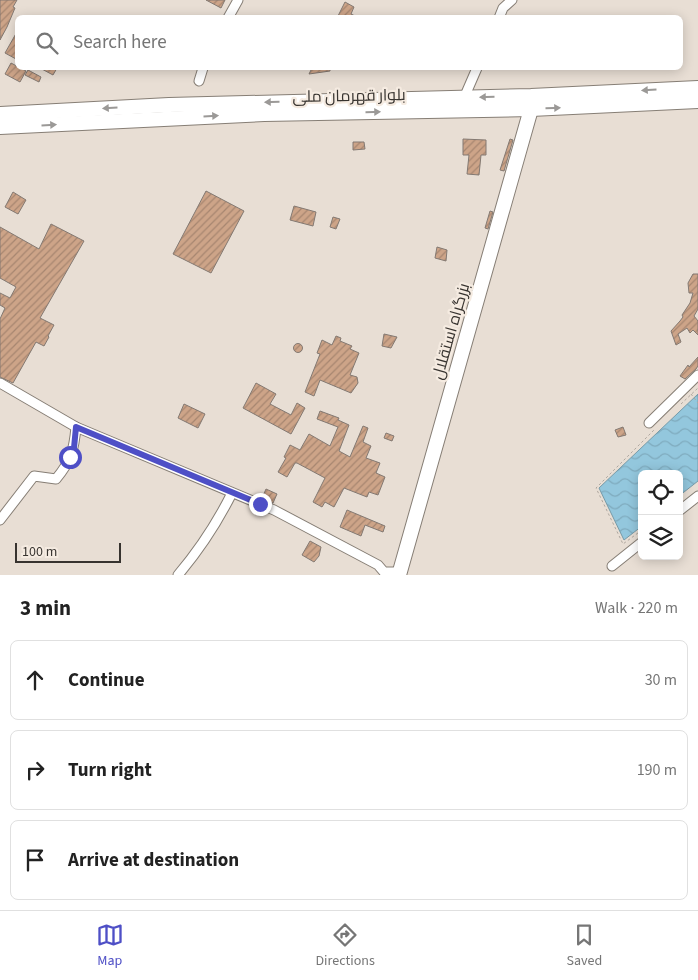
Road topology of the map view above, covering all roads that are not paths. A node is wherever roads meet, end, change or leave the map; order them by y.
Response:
1 (238, 0) edge
2 (512, 0) edge
3 (230, 15) edge
4 (500, 15) edge
5 (202, 70) edge
6 (476, 70) edge
7 (199, 81) dead end
8 (698, 88) edge
9 (464, 98) junction
10 (531, 102) junction
11 (698, 102) edge
12 (0, 114) edge
13 (0, 127) edge
14 (698, 375) edge
15 (0, 383) edge
16 (653, 425) road end
17 (76, 427) junction
18 (232, 493) junction
19 (698, 496) edge
20 (683, 508) edge
21 (0, 520) edge
22 (638, 545) edge
23 (612, 566) dead end
24 (400, 573) edge
25 (178, 575) edge

1 - 3 street
2 - 4 street
5 - 7 street
6 - 9 street
8 -> 10 highway, بلوار قهرمان ملی
10 -> 9 highway, بلوار قهرمان ملی
9 -> 12 highway, بلوار قهرمان ملی
10 -> 11 highway, بلوار قهرمان ملی
13 -> 10 highway, بلوار قهرمان ملی
10 - 24 highway, بزرگراه استقلال
14 - 16 street
15 - 17 street
17 - 18 street
17 - 21 street
18 - 24 street
18 - 25 street
19 - 20 street
22 - 23 street

